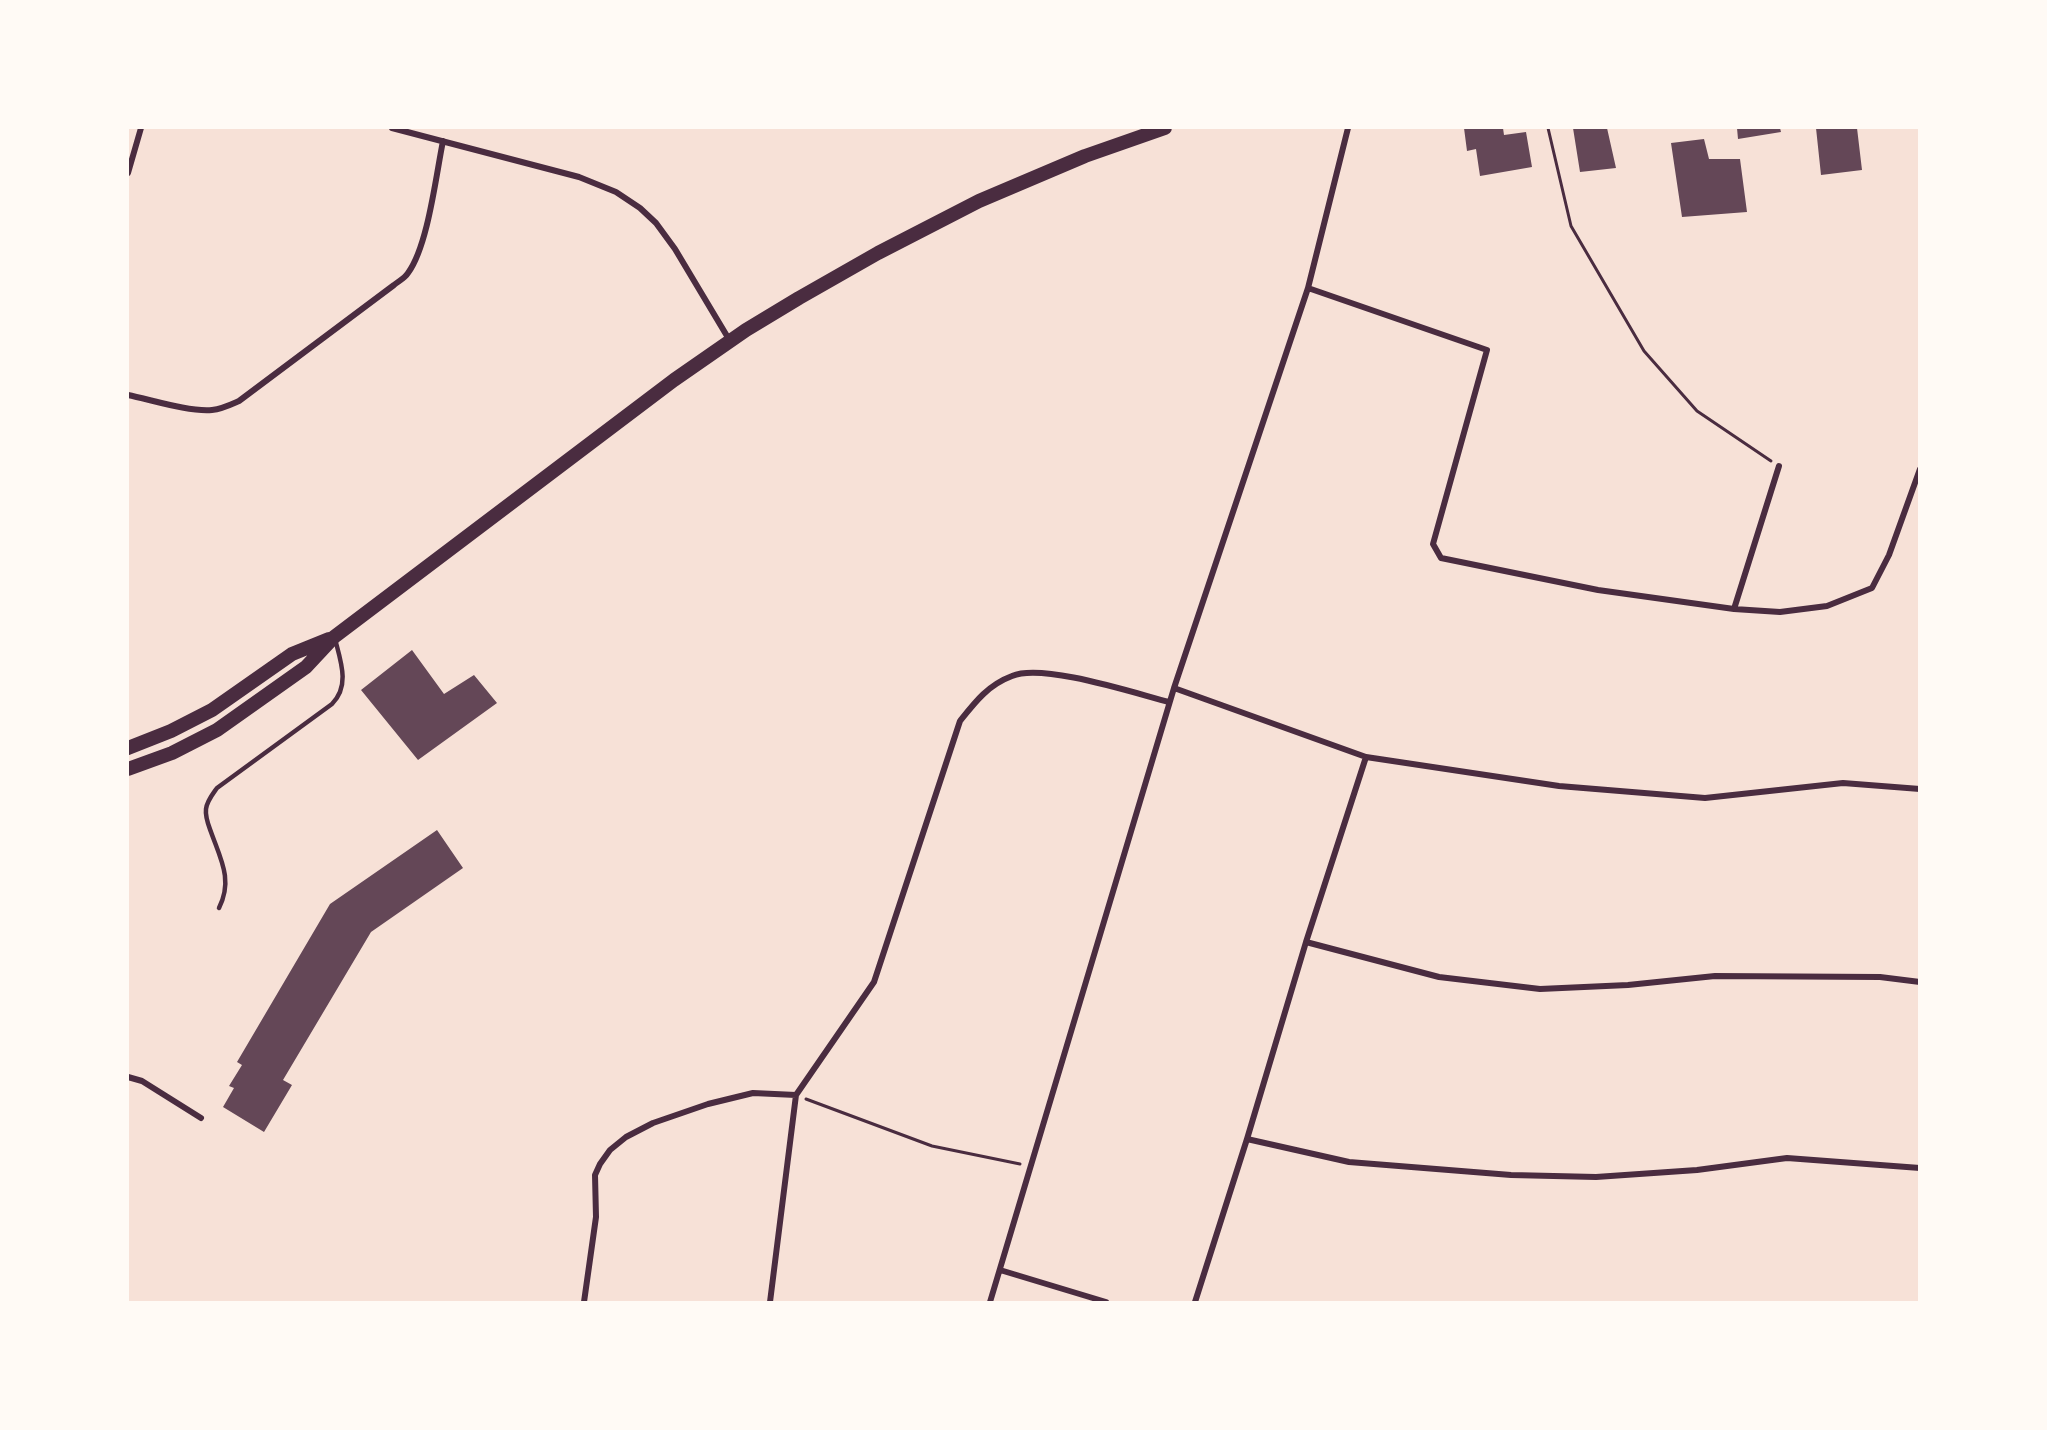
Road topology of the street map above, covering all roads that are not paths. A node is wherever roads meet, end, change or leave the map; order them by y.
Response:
1 (141, 128) edge
2 (392, 128) edge
3 (1165, 128) edge
4 (1348, 128) edge
5 (443, 141) junction
6 (128, 173) edge
7 (1308, 288) junction
8 (730, 341) junction
9 (128, 395) edge
10 (1779, 466) road end
11 (1920, 469) edge
12 (1734, 609) junction
13 (334, 637) junction
14 (1174, 688) junction
15 (1170, 702) junction
16 (128, 747) edge
17 (1366, 757) junction
18 (128, 769) edge
19 (1920, 789) edge
20 (219, 909) dead end
21 (1306, 942) junction
22 (1920, 982) edge
23 (128, 1077) edge
24 (796, 1095) junction
25 (201, 1118) dead end
26 (1247, 1139) junction
27 (1920, 1168) edge
28 (1000, 1270) junction
29 (584, 1302) edge
30 (770, 1302) edge
31 (990, 1302) edge
32 (1106, 1302) edge
33 (1195, 1302) edge

1 - 6 street
2 - 5 street
3 - 8 main road
4 - 7 street
5 - 8 street
5 - 9 street
7 - 12 street
7 - 14 street
8 - 13 main road
10 - 12 street
11 - 12 street
13 - 16 main road
13 - 18 main road
13 - 20 lane
14 - 15 street
14 - 17 street
15 - 24 street
15 - 28 street
17 - 19 street
17 - 21 street
21 - 22 street
21 - 26 street
23 - 25 street
24 - 29 street
24 - 30 street
26 - 27 street
26 - 33 street
28 - 31 street
28 - 32 street

